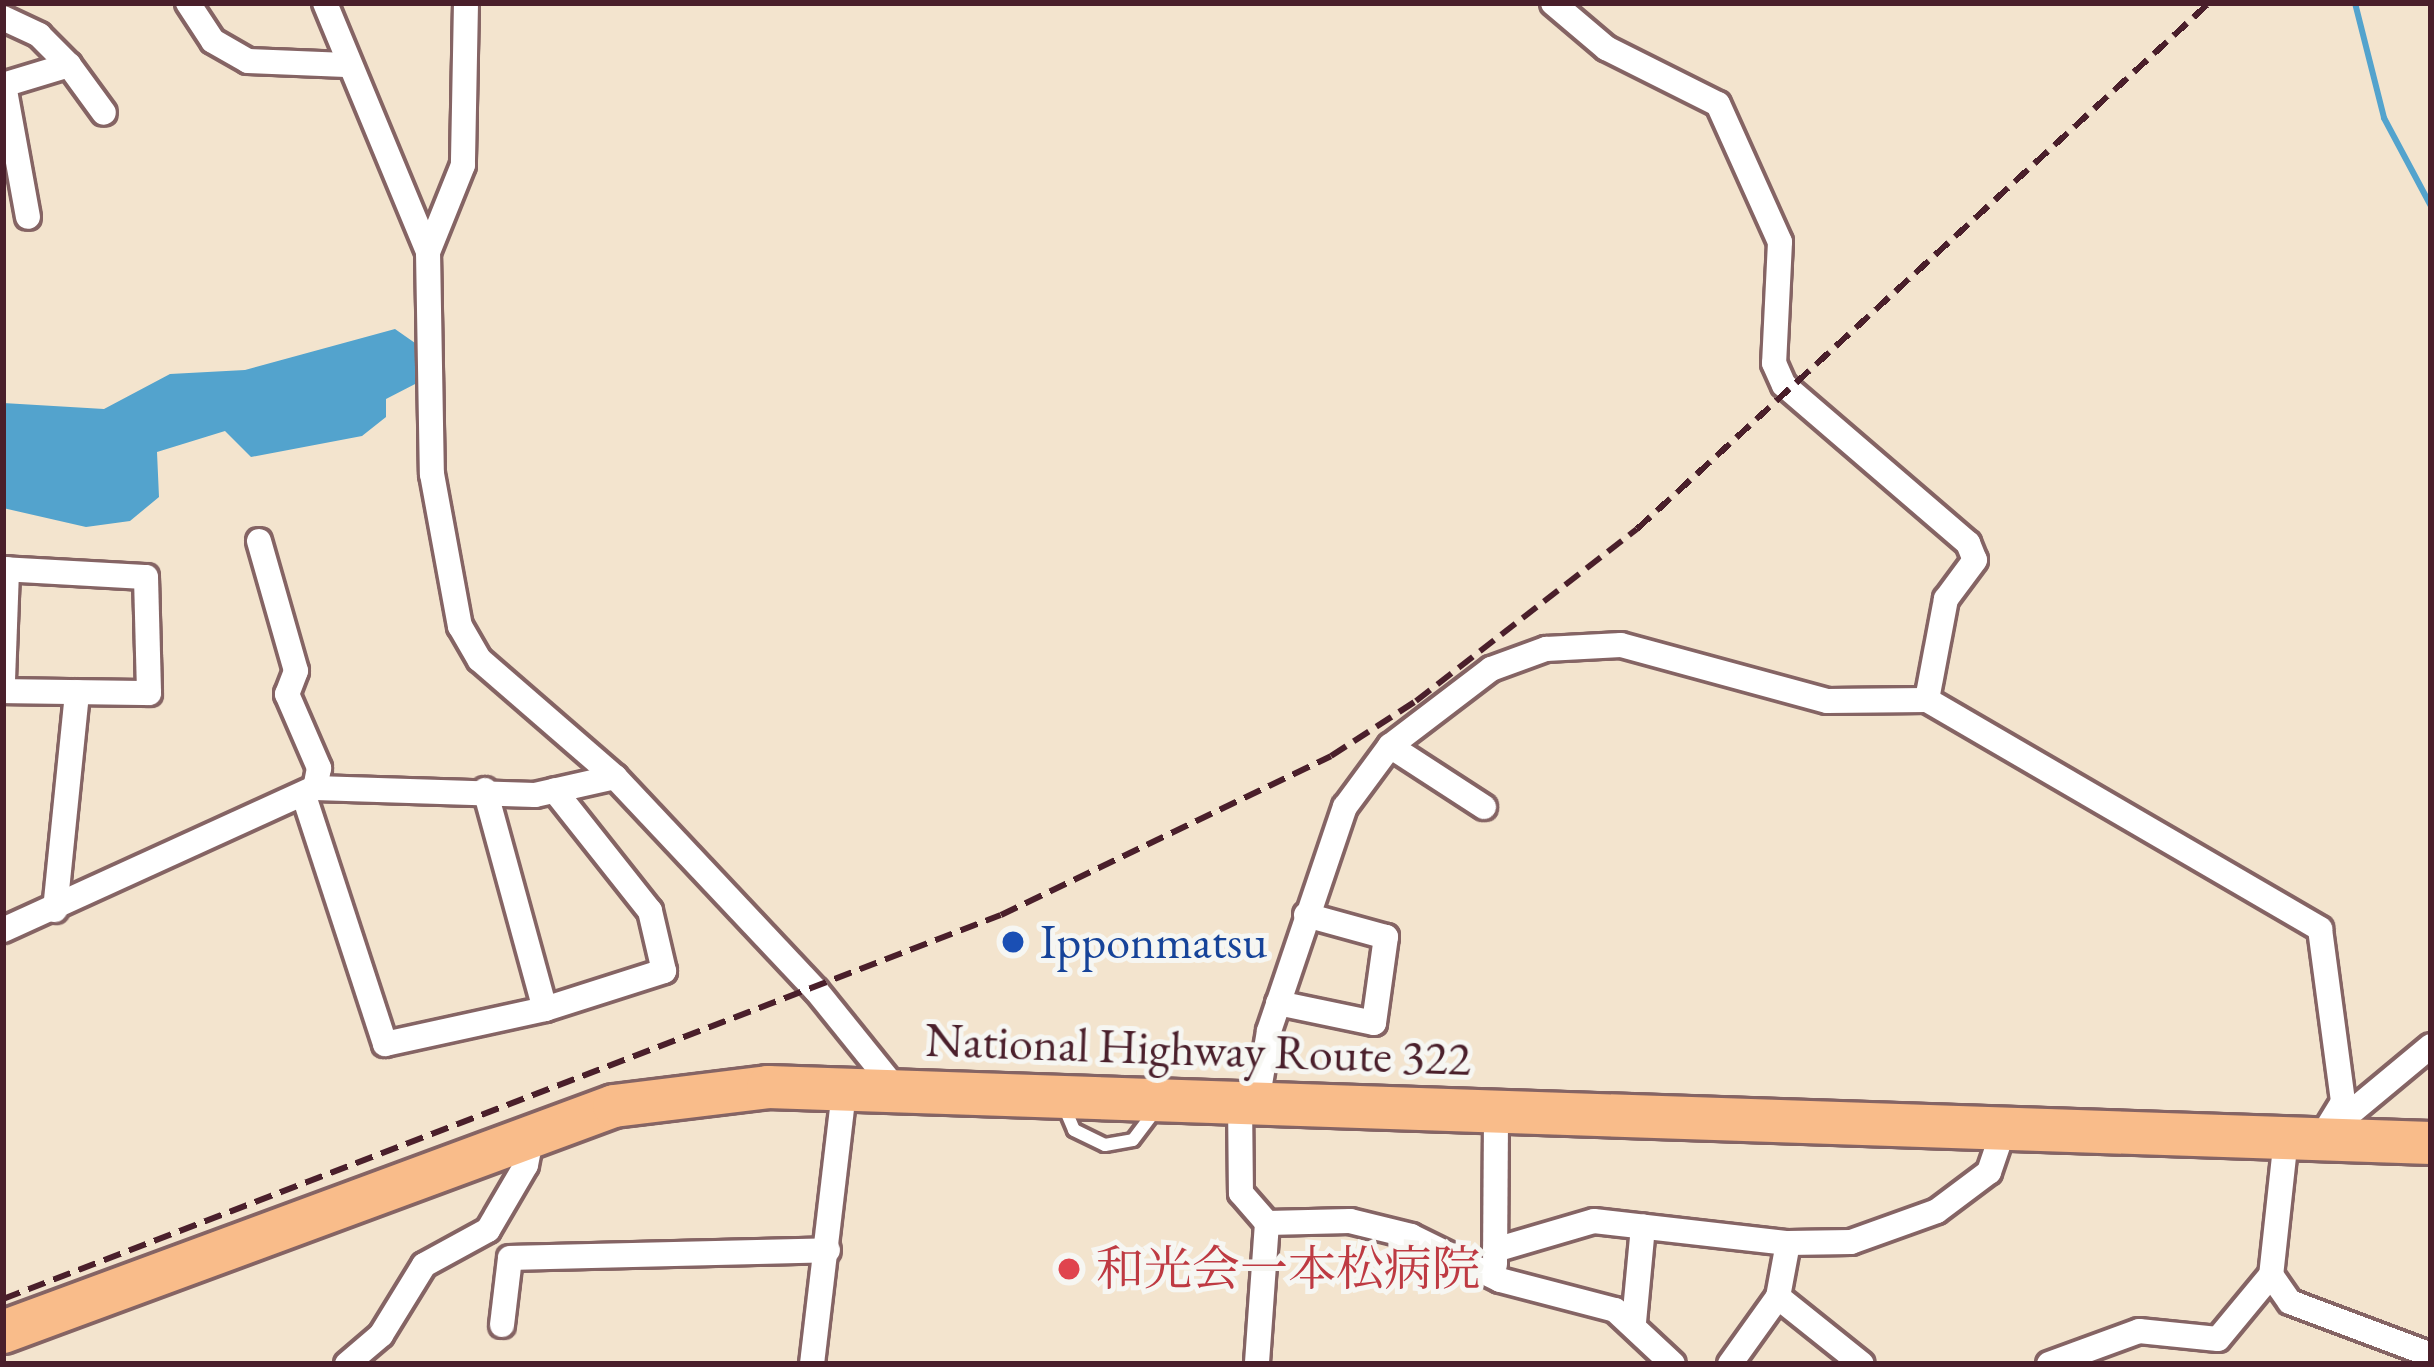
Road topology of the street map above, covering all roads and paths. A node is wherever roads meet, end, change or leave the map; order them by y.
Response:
1 (188, 3) edge
2 (325, 3) edge
3 (466, 3) edge
4 (1553, 3) edge
5 (3, 18) edge
6 (69, 65) junction
7 (346, 65) junction
8 (4, 85) edge
9 (104, 113) dead end
10 (28, 217) dead end
11 (428, 252) junction
12 (259, 541) dead end
13 (5, 569) edge
14 (3, 680) edge
15 (3, 691) edge
16 (76, 692) junction
17 (1927, 700) junction
18 (1390, 746) junction
19 (615, 776) junction
20 (484, 790) junction
21 (554, 790) junction
22 (310, 792) junction
23 (1484, 807) dead end
24 (55, 910) junction
25 (1306, 915) junction
26 (3, 930) edge
27 (1278, 1003) junction
28 (544, 1010) junction
29 (2431, 1046) edge
30 (845, 1085) junction
31 (896, 1089) junction
32 (1248, 1101) junction
33 (1496, 1111) junction
34 (2003, 1130) junction
35 (532, 1135) junction
36 (2304, 1138) junction
37 (2431, 1143) edge
38 (1268, 1222) junction
39 (1643, 1226) junction
40 (1788, 1243) junction
41 (828, 1250) junction
42 (1495, 1250) junction
43 (2271, 1275) junction
44 (1495, 1278) junction
45 (1778, 1297) junction
46 (1634, 1322) junction
47 (502, 1324) dead end
48 (3, 1332) edge
49 (2215, 1352) edge
50 (2431, 1355) edge
51 (346, 1364) edge
52 (812, 1364) edge
53 (1257, 1364) edge
54 (1673, 1364) edge
55 (1730, 1364) edge
56 (1862, 1364) edge
57 (2049, 1364) edge

1 - 7 street
2 - 7 street
3 - 11 street
4 - 17 street
5 - 6 street
6 - 8 street
6 - 9 street
7 - 11 street
8 - 10 street
11 - 19 street
12 - 22 street
13 - 14 street
13 - 16 street
15 - 16 street
16 - 24 street
17 - 18 street
17 - 36 street
18 - 23 street
18 - 25 street
19 - 21 street
19 - 31 street
20 - 21 street
20 - 22 street
20 - 28 street
21 - 28 street
22 - 24 street
22 - 28 street
24 - 26 street
25 - 27 street
25 - 27 street
27 - 32 street
29 - 36 street
30 - 31 highway, National Highway Route 322
30 - 35 highway, National Highway Route 322
30 - 41 street
31 - 32 highway, National Highway Route 322
32 - 33 highway, National Highway Route 322
32 - 38 street
33 - 34 highway, National Highway Route 322
33 - 42 street
34 - 36 highway, National Highway Route 322
34 - 40 street
35 - 48 highway, National Highway Route 322
35 - 51 street
36 - 37 highway, National Highway Route 322
36 - 43 street
38 - 44 street
38 - 53 street
39 - 40 street
39 - 42 street
39 - 46 street
40 - 45 street
41 - 47 street
41 - 52 street
42 - 44 street
43 - 49 street
43 - 50 street
44 - 46 street
45 - 55 street
45 - 56 street
46 - 54 street
49 - 57 street

